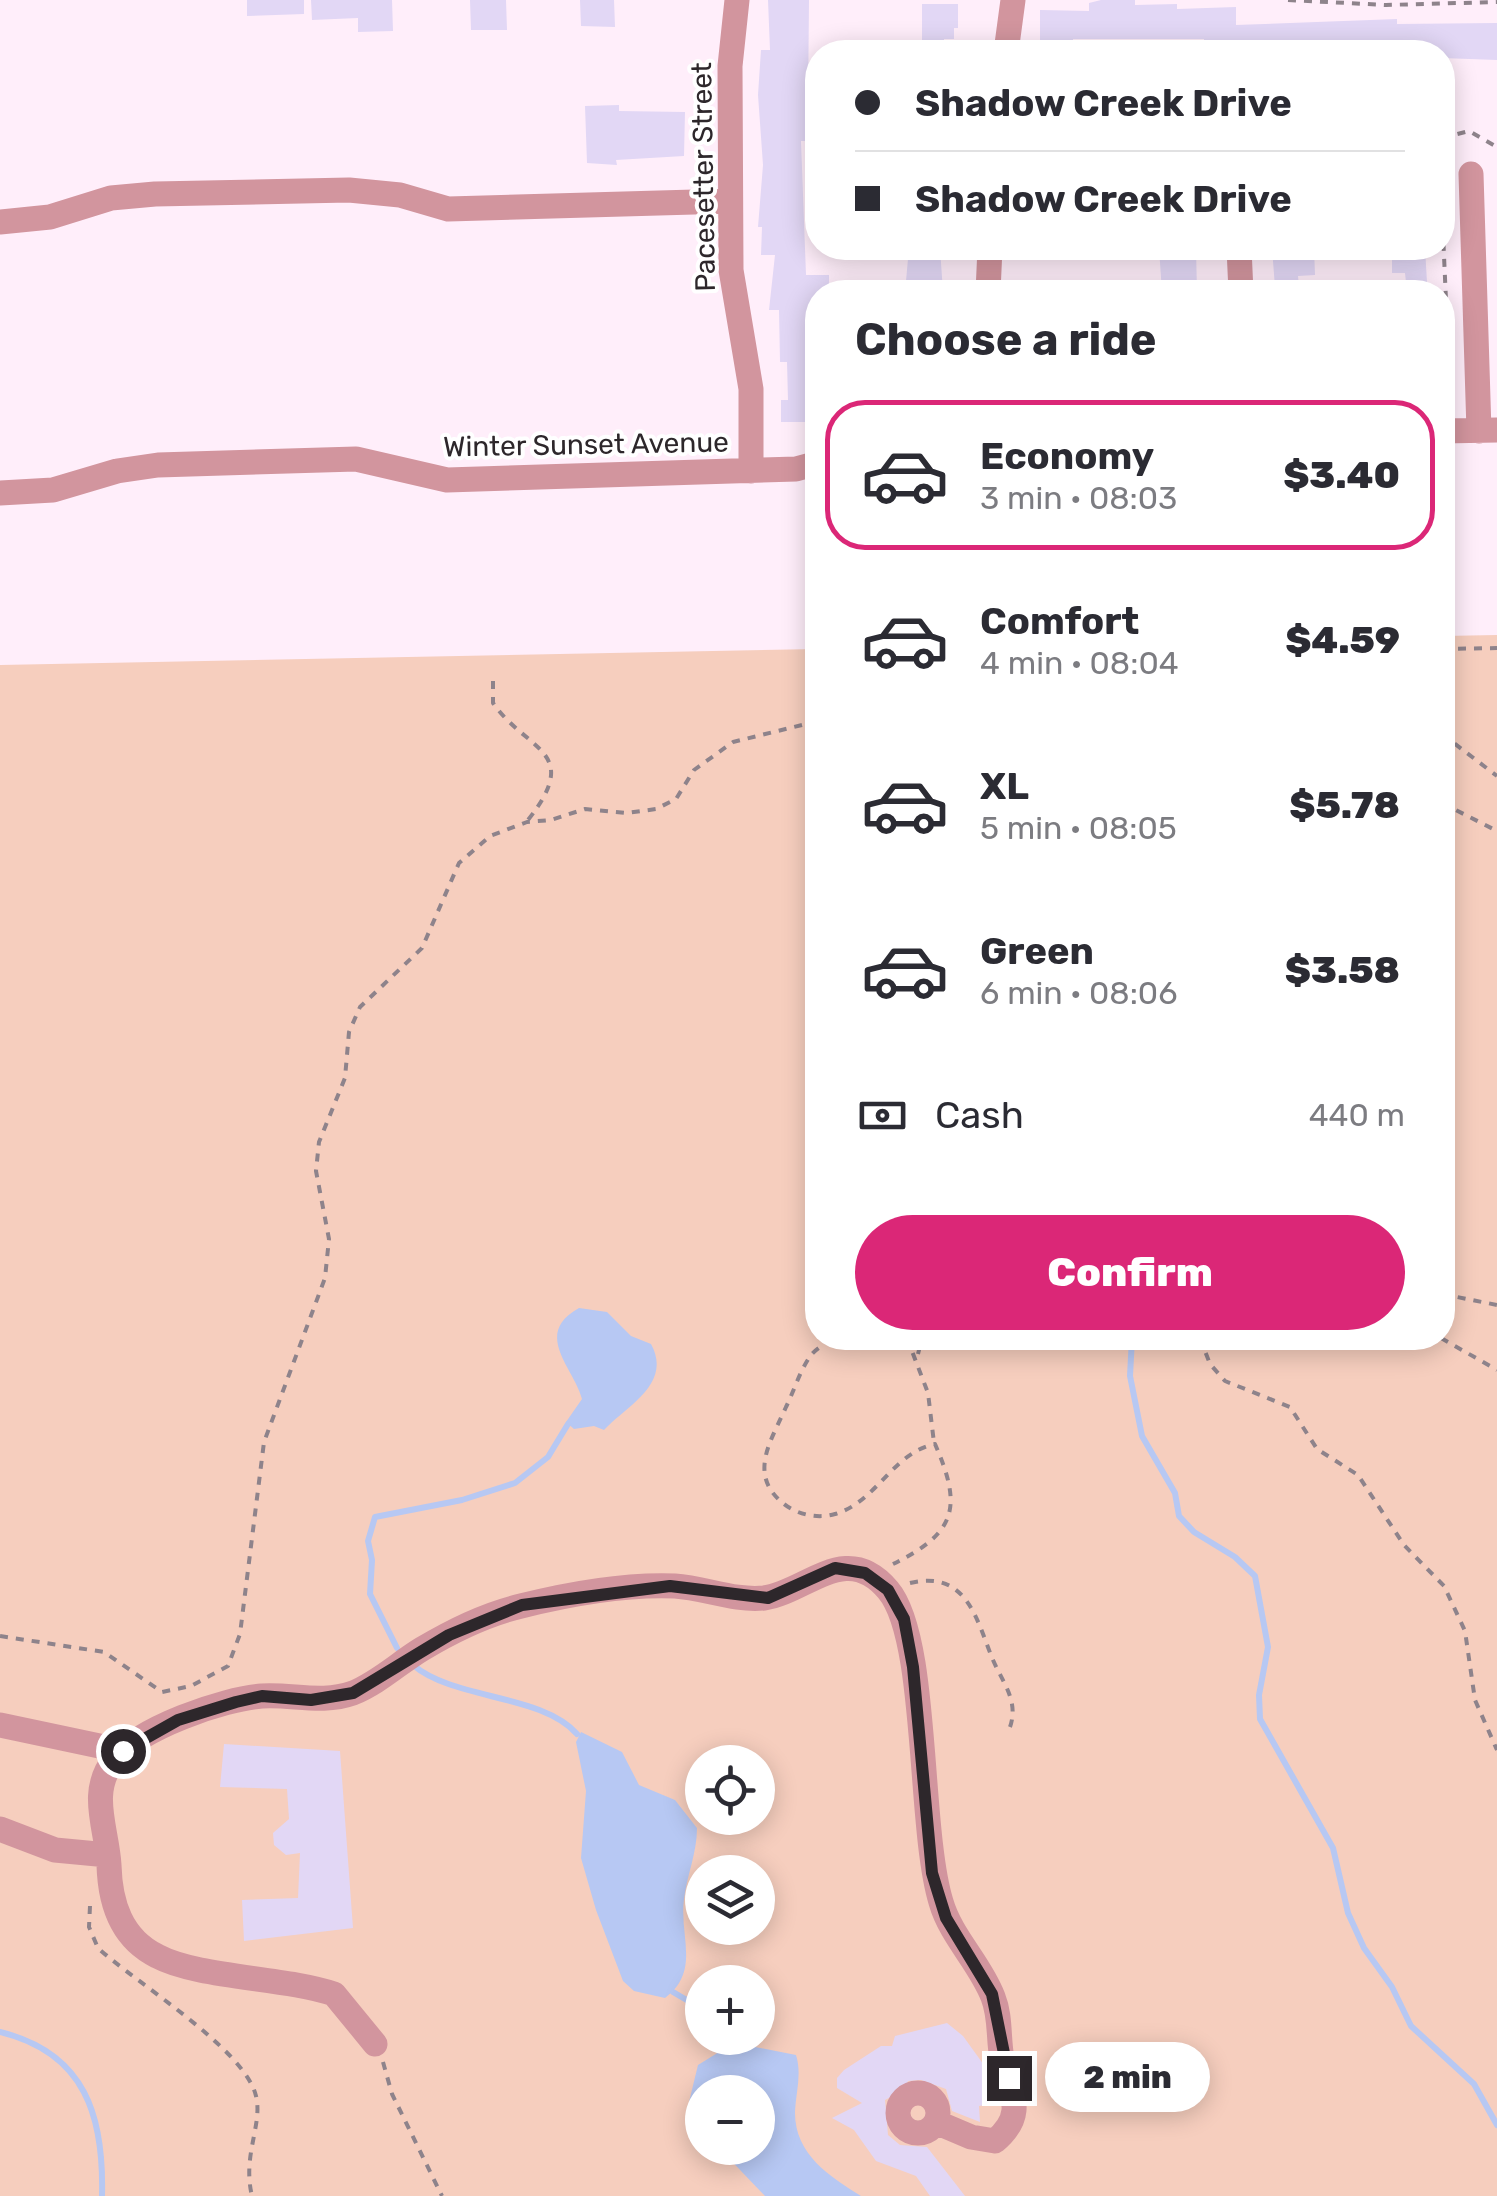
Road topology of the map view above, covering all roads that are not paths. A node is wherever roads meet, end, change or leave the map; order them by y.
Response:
1 (737, 0) edge
2 (1014, 0) edge
3 (1008, 40) edge
4 (1470, 174) dead end
5 (730, 201) junction
6 (0, 222) edge
7 (1488, 431) edge
8 (1455, 432) edge
9 (805, 465) edge
10 (751, 471) junction
11 (0, 493) edge
12 (0, 1725) edge
13 (123, 1751) junction
14 (0, 1829) edge
15 (108, 1855) junction
16 (374, 2044) road end
17 (938, 2123) dead end

1 - 5 street, Pacesetter Street
2 - 3 street
4 - 7 street
5 - 6 street
5 - 10 street, Pacesetter Street
7 - 8 street
9 - 10 street, Winter Sunset Avenue
10 - 11 street, Winter Sunset Avenue
12 - 13 street
13 - 15 street
13 - 17 street
14 - 15 street
15 - 16 street

